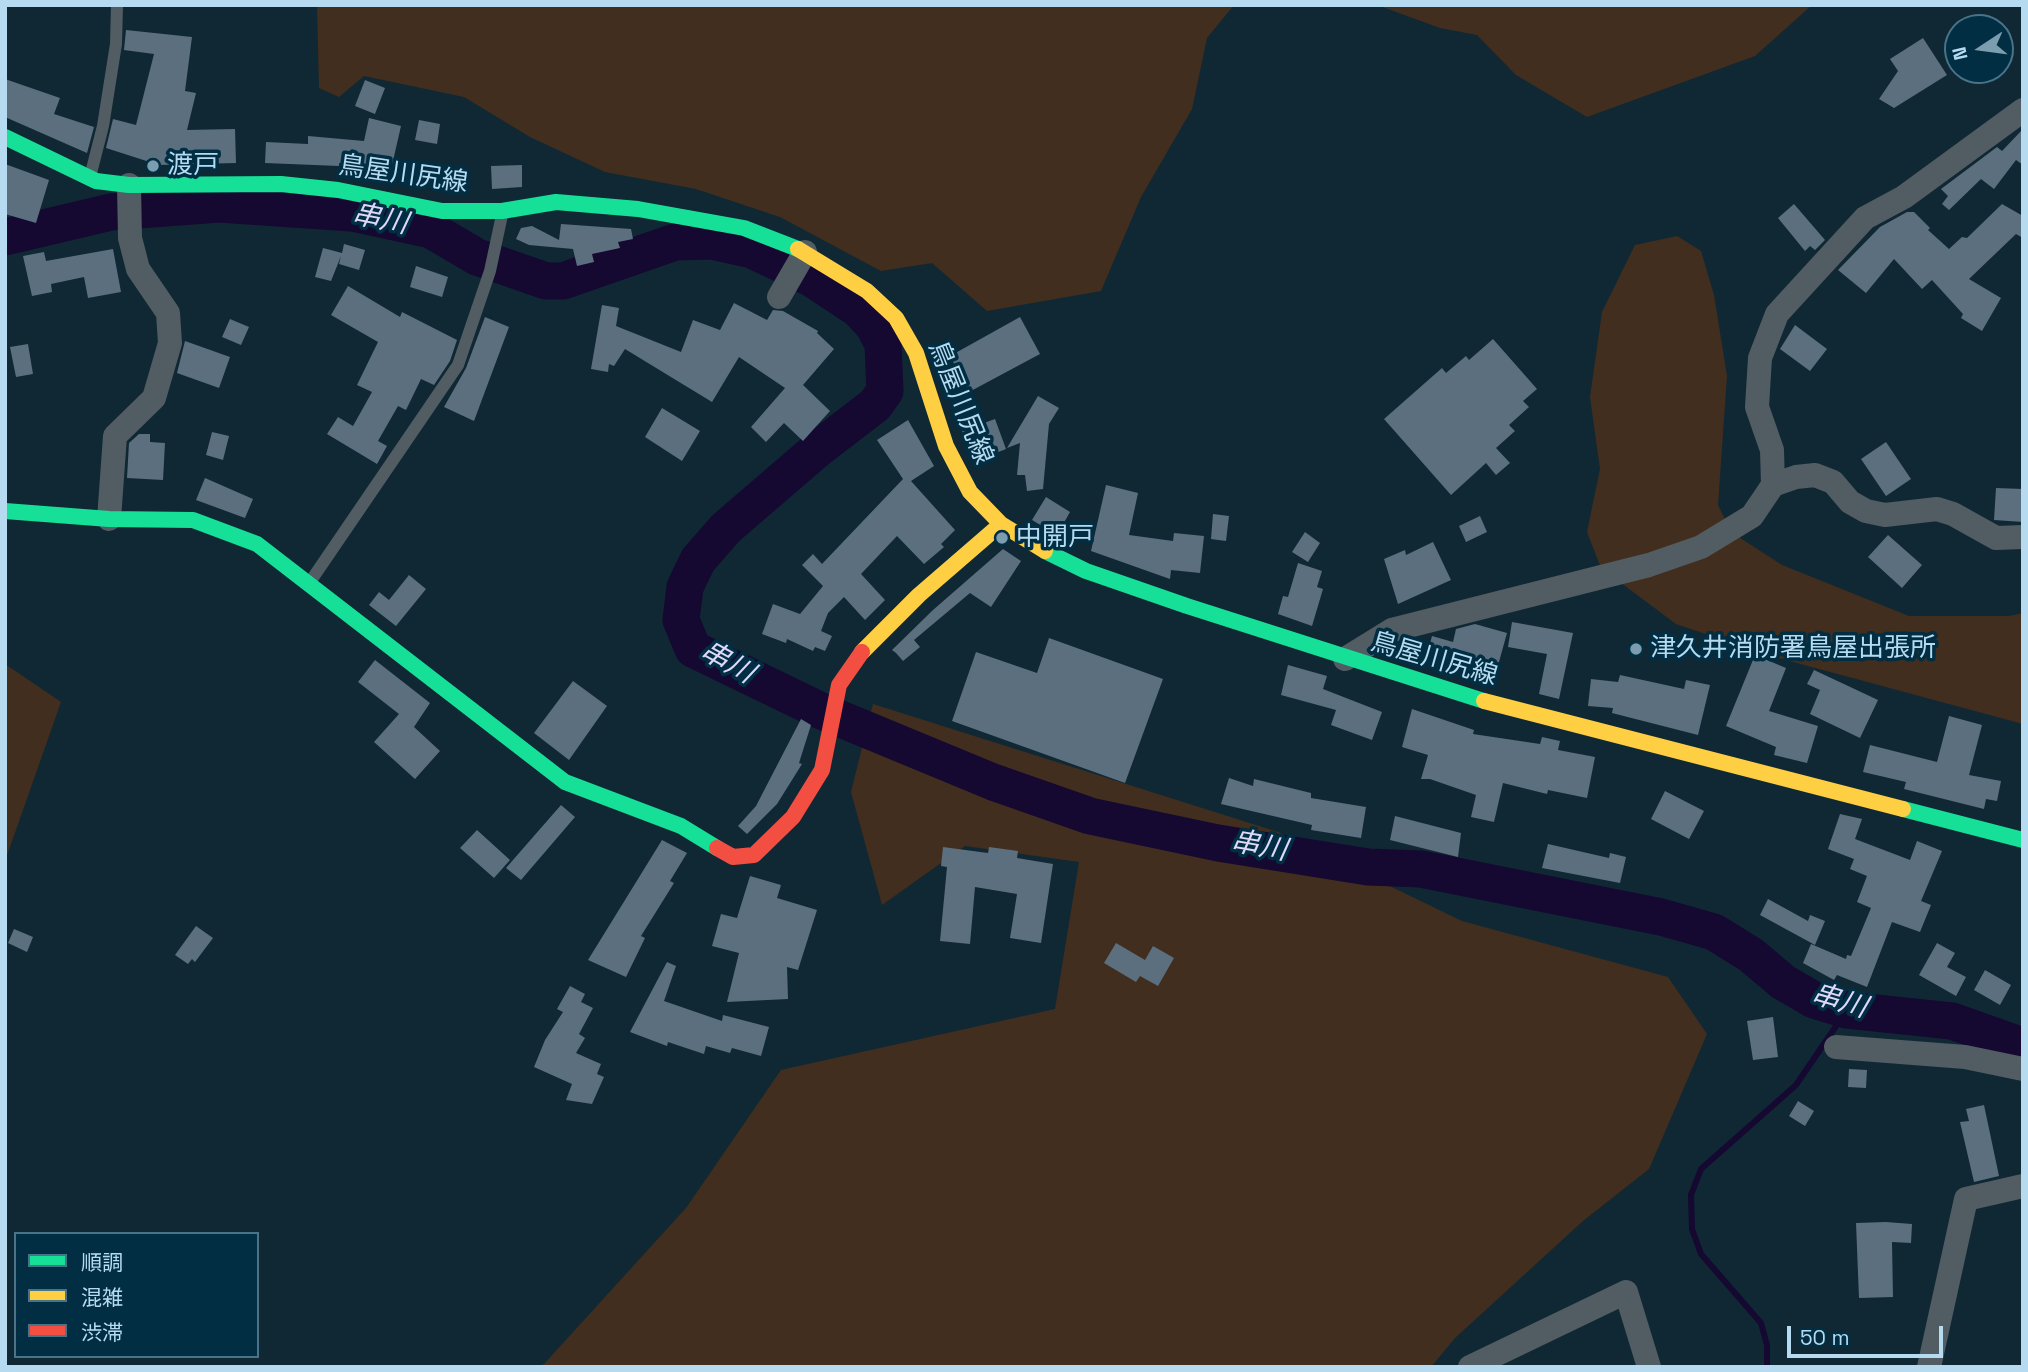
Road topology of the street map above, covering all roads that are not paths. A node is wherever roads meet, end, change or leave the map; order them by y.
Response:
1 (117, 5) edge
2 (2023, 110) edge
3 (5, 137) edge
4 (90, 177) junction
5 (129, 191) junction
6 (502, 211) junction
7 (802, 258) junction
8 (779, 297) dead end
9 (1773, 485) junction
10 (5, 511) edge
11 (109, 519) junction
12 (1001, 524) junction
13 (2023, 537) edge
14 (309, 585) junction
15 (1345, 659) junction
16 (2023, 840) edge
17 (1836, 1047) dead end
18 (2023, 1069) edge
19 (2023, 1185) edge
20 (1470, 1367) edge
21 (1649, 1367) edge
22 (1929, 1367) edge

1 - 4 lane
2 - 9 street
3 - 4 main road, 鳥屋川尻線
4 - 5 main road, 鳥屋川尻線
5 - 6 main road, 鳥屋川尻線
5 - 11 street
6 - 7 main road, 鳥屋川尻線
6 - 14 lane
7 - 8 street
7 - 12 main road, 鳥屋川尻線
9 - 13 street
9 - 15 street
10 - 11 main road
11 - 14 main road
12 - 14 main road
12 - 15 main road, 鳥屋川尻線
15 - 16 main road, 鳥屋川尻線
17 - 18 street
19 - 22 street
20 - 21 street

